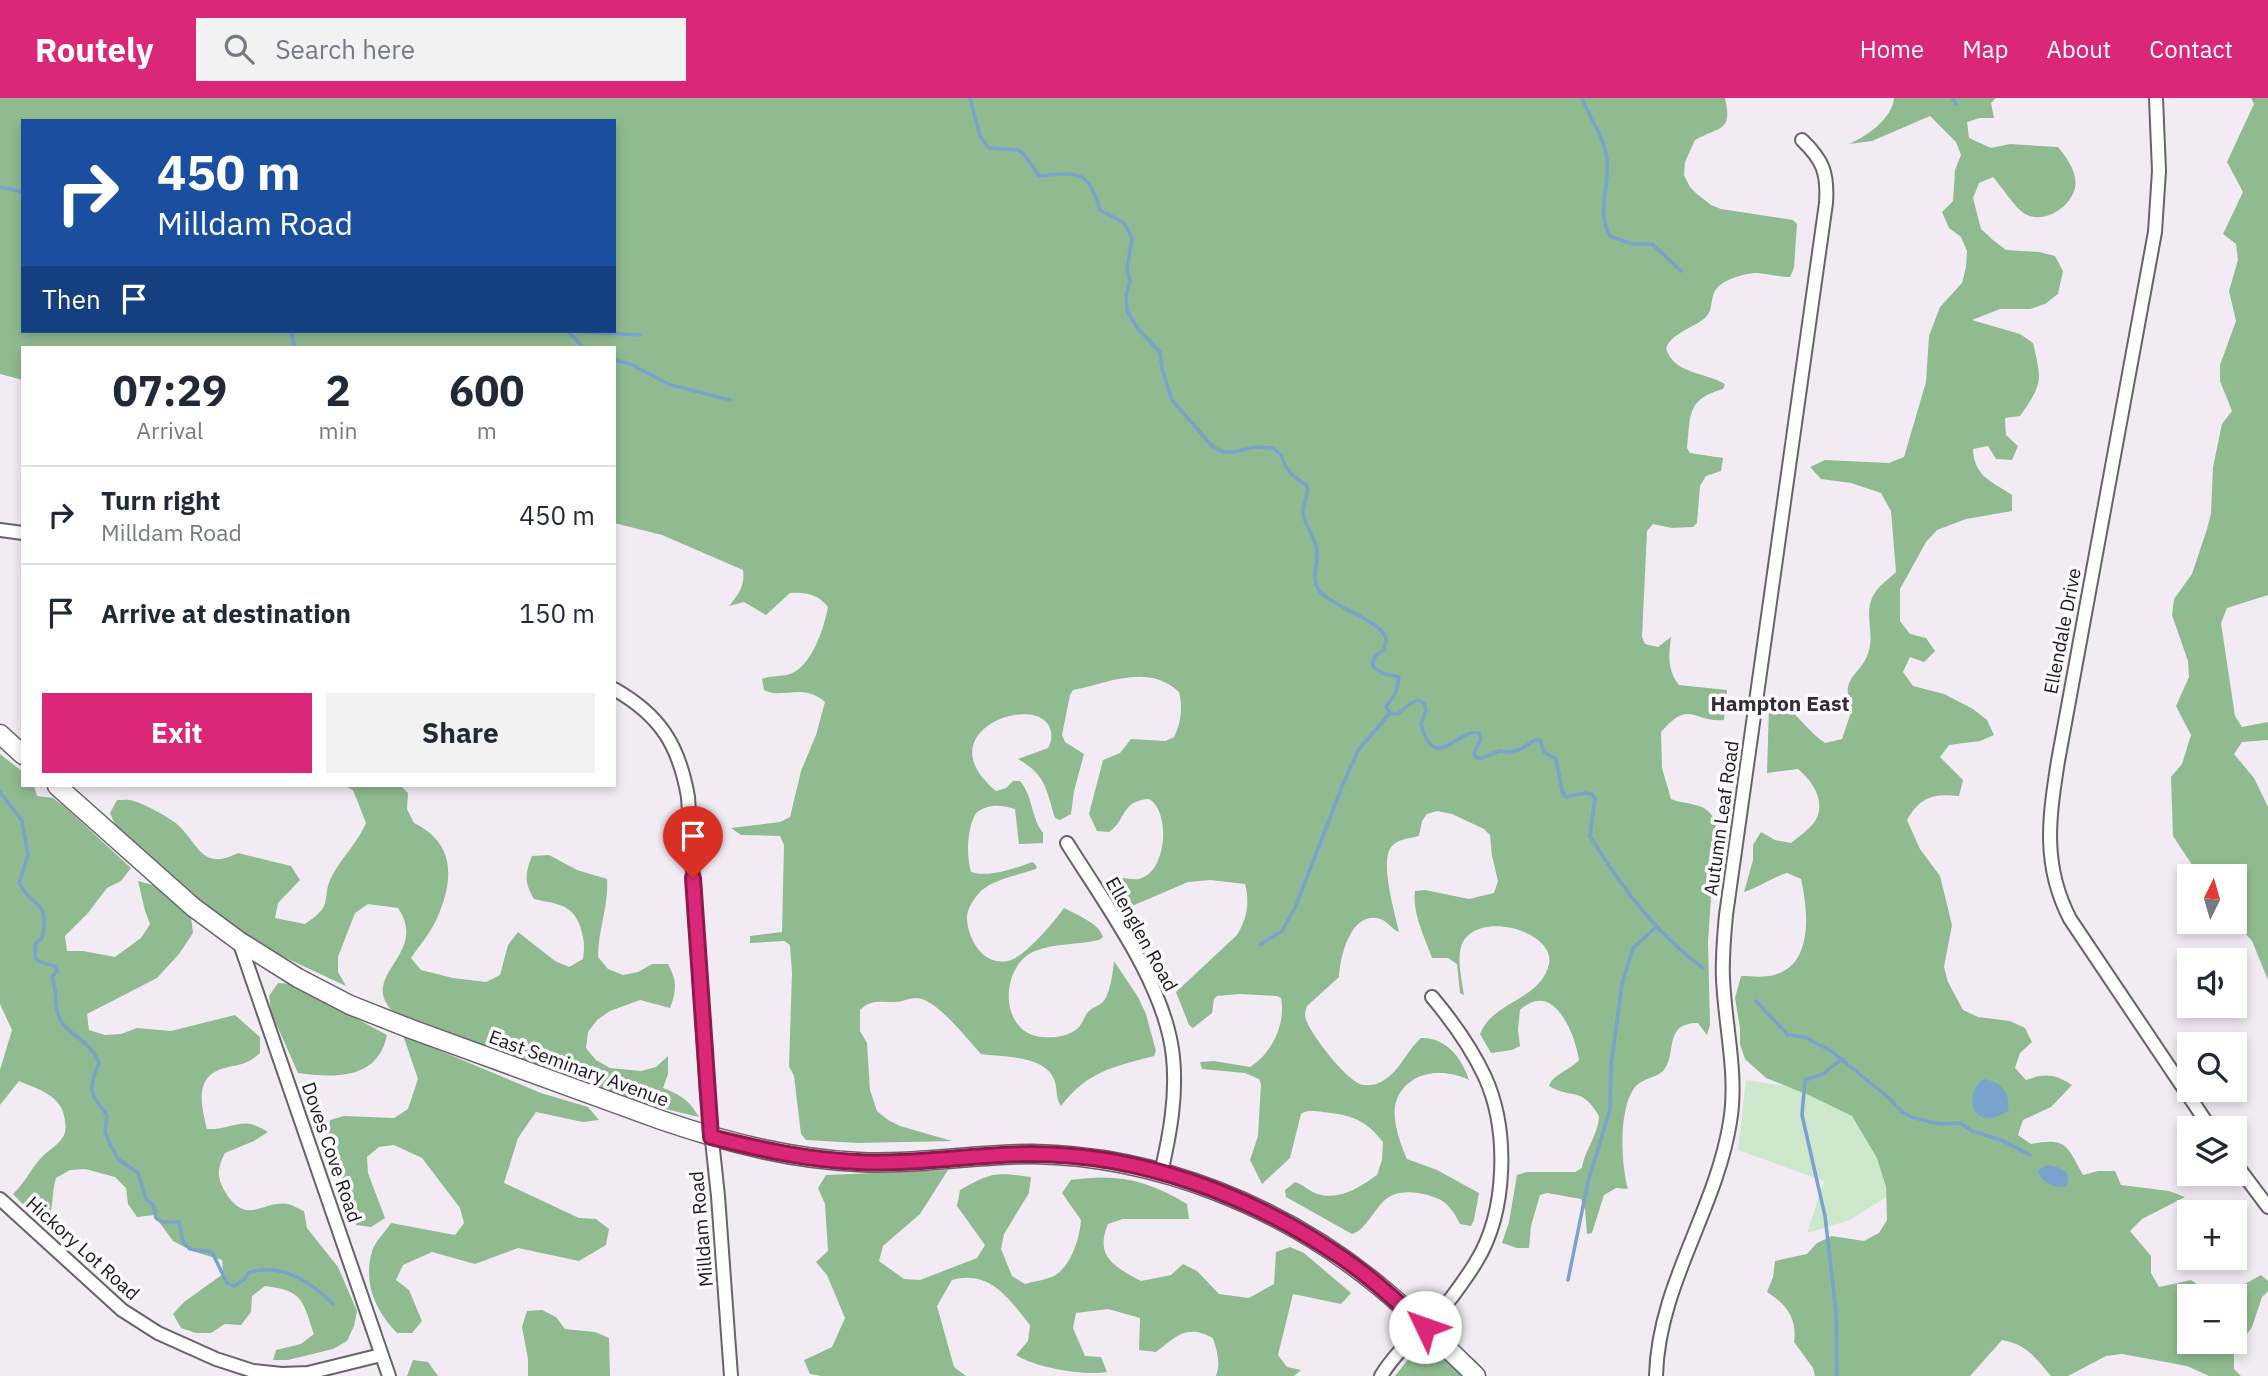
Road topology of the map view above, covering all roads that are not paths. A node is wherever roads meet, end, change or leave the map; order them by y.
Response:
1 (2156, 98) edge
2 (1802, 140) dead end
3 (0, 530) edge
4 (21, 533) edge
5 (616, 690) edge
6 (0, 734) edge
7 (21, 753) edge
8 (58, 787) edge
9 (1067, 844) dead end
10 (239, 941) junction
11 (1432, 997) dead end
12 (2202, 1116) edge
13 (711, 1137) junction
14 (1161, 1172) junction
15 (2247, 1179) edge
16 (0, 1199) edge
17 (2268, 1207) edge
18 (1425, 1327) junction
19 (382, 1356) junction
20 (388, 1376) edge
21 (731, 1376) edge
22 (1381, 1376) edge
23 (1476, 1376) edge
24 (1656, 1376) edge

1 - 12 street, Ellendale Drive
2 - 24 street, Autumn Leaf Road
3 - 4 street
5 - 13 street, Milldam Road
6 - 7 street
8 - 10 street, East Seminary Avenue
9 - 14 street, Ellenglen Road
10 - 13 street, East Seminary Avenue
10 - 19 street, Doves Cove Road
11 - 18 street
13 - 14 street, East Seminary Avenue
13 - 21 street, Milldam Road
14 - 18 street, East Seminary Avenue
15 - 17 street
16 - 19 street, Hickory Lot Road
18 - 22 street
18 - 23 street, East Seminary Avenue
19 - 20 street, Doves Cove Road

